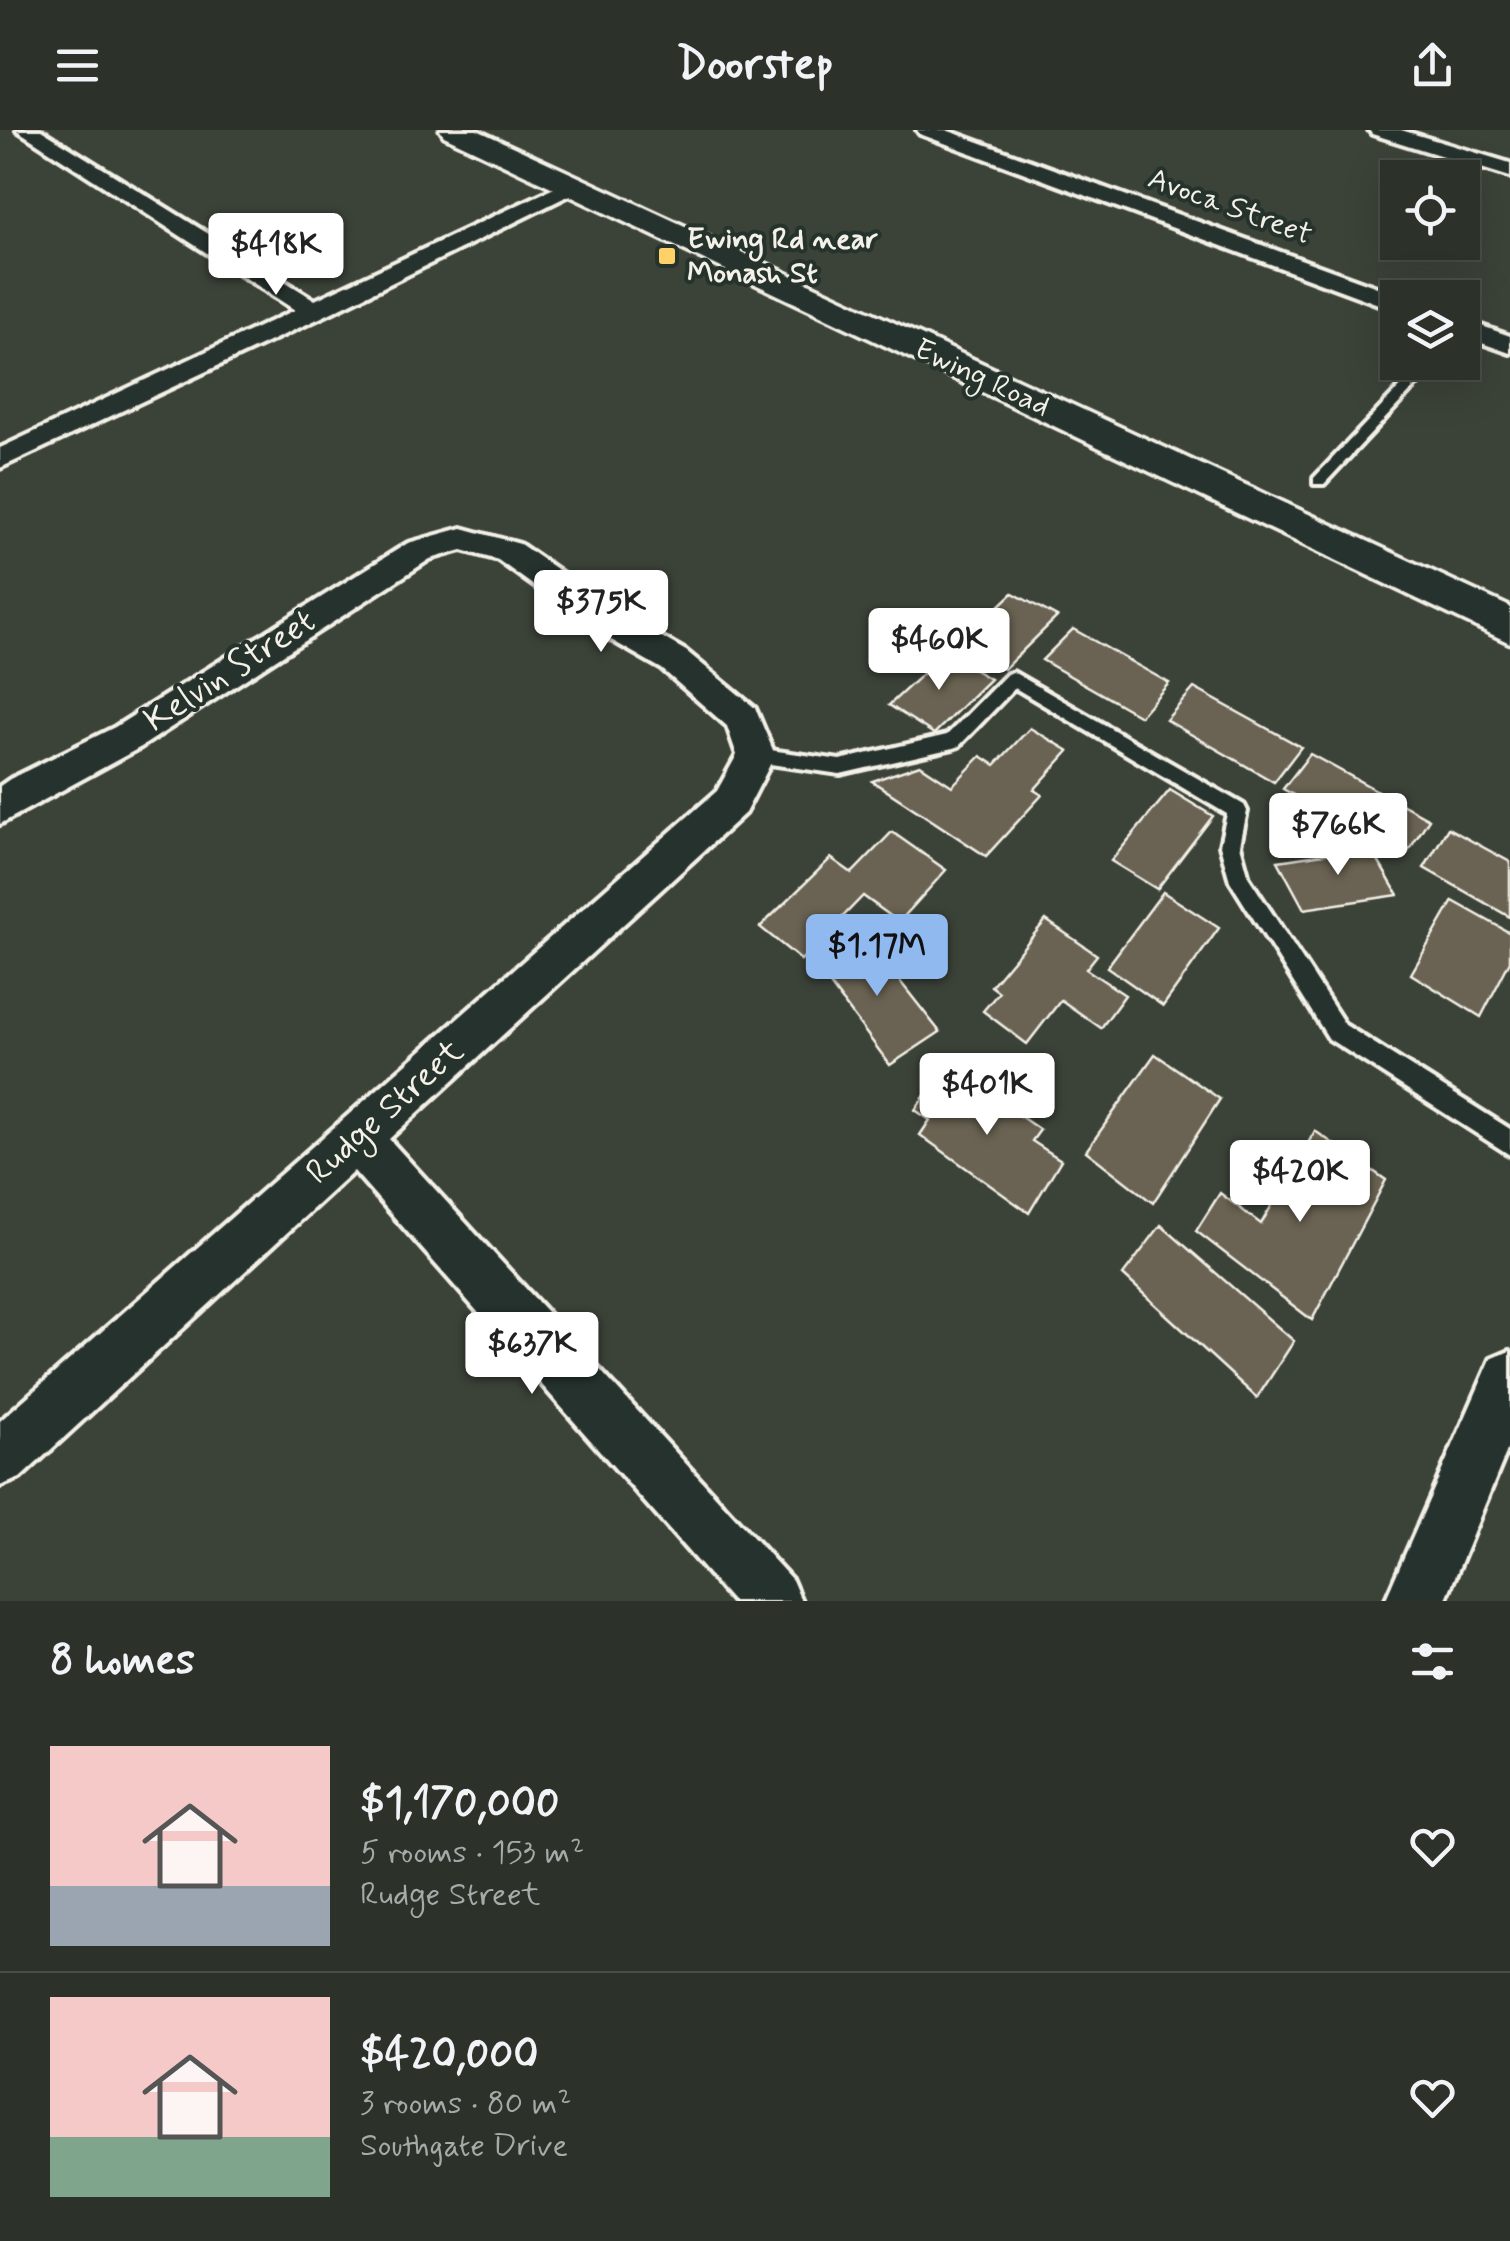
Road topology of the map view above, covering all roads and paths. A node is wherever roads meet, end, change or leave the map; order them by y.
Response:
1 (27, 130) edge
2 (454, 130) edge
3 (927, 130) edge
4 (1378, 130) edge
5 (1510, 170) edge
6 (575, 187) junction
7 (1380, 297) edge
8 (315, 310) junction
9 (1480, 335) edge
10 (1510, 346) edge
11 (1415, 380) edge
12 (0, 460) edge
13 (1320, 481) dead end
14 (1510, 626) edge
15 (756, 755) junction
16 (8, 787) edge
17 (356, 1138) junction
18 (1510, 1143) edge
19 (1510, 1378) edge
20 (0, 1458) edge
21 (771, 1601) edge
22 (1415, 1601) edge

1 - 8 street
2 - 6 main road, Ewing Road
3 - 7 street, Avoca Street
4 - 5 street
6 - 8 street
6 - 14 main road, Ewing Road
8 - 12 street
9 - 10 street
11 - 13 lane
15 - 16 street, Kelvin Street
15 - 17 street, Rudge Street
15 - 18 lane
17 - 20 street, Rudge Street
17 - 21 street
19 - 22 street

